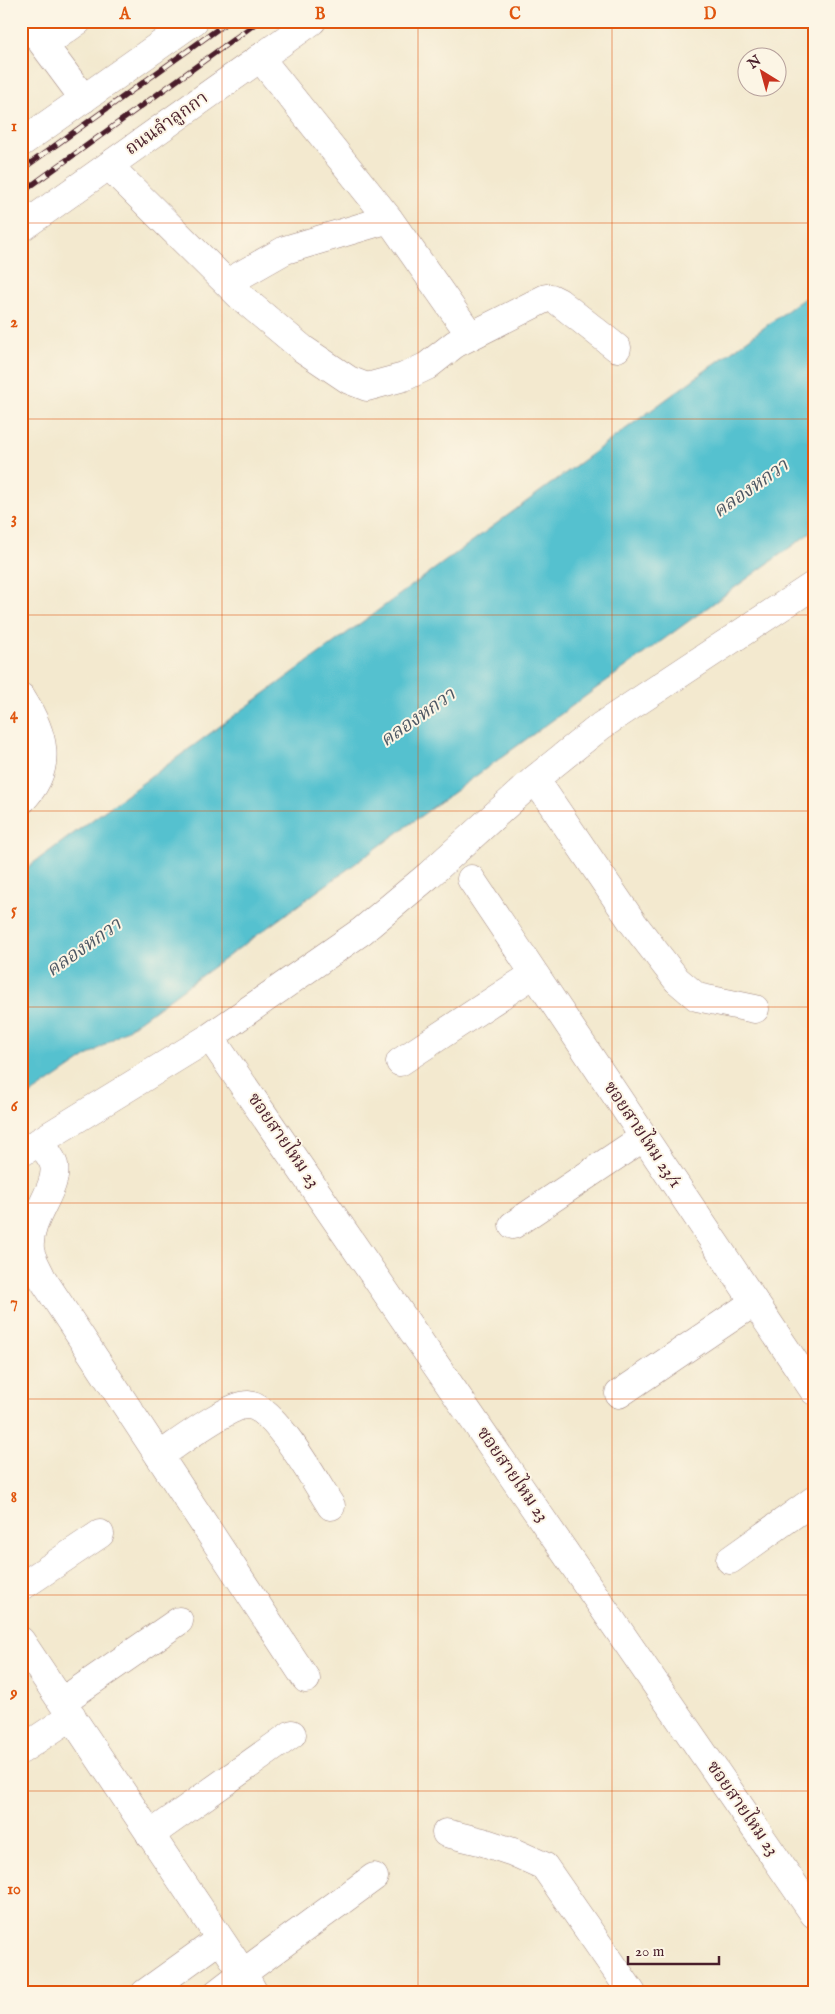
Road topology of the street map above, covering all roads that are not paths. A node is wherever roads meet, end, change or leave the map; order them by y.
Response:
1 (26, 21) edge
2 (78, 21) edge
3 (312, 21) edge
4 (177, 26) edge
5 (44, 46) junction
6 (260, 58) junction
7 (84, 99) junction
8 (21, 143) edge
9 (109, 166) junction
10 (389, 219) junction
11 (21, 228) edge
12 (227, 283) junction
13 (471, 336) junction
14 (617, 348) dead end
15 (814, 585) edge
16 (21, 697) edge
17 (535, 779) junction
18 (21, 802) edge
19 (471, 879) dead end
20 (534, 974) junction
21 (755, 1009) dead end
22 (210, 1036) junction
23 (400, 1062) dead end
24 (644, 1138) junction
25 (30, 1148) edge
26 (513, 1225) dead end
27 (753, 1303) junction
28 (814, 1391) edge
29 (619, 1394) dead end
30 (159, 1456) junction
31 (814, 1500) edge
32 (331, 1506) dead end
33 (100, 1534) dead end
34 (730, 1560) dead end
35 (21, 1586) edge
36 (179, 1620) dead end
37 (21, 1641) edge
38 (306, 1679) dead end
39 (67, 1708) junction
40 (292, 1734) dead end
41 (21, 1750) edge
42 (446, 1834) dead end
43 (150, 1835) junction
44 (374, 1877) dead end
45 (814, 1914) edge
46 (220, 1939) junction
47 (248, 1983) edge
48 (145, 1993) edge
49 (217, 1993) edge
50 (632, 1993) edge

1 - 5 street
2 - 5 street
3 - 6 street, ถนนลำลูกกา
4 - 7 street
5 - 7 street
6 - 9 street, ถนนลำลูกกา
6 - 10 street
7 - 8 street
9 - 11 street, ถนนลำลูกกา
9 - 12 street
10 - 12 street
10 - 13 street
12 - 13 street
13 - 14 street
15 - 17 street
16 - 18 street
17 - 21 street
17 - 22 street
19 - 20 street, ซอยสายไหม 23/1
20 - 23 street
20 - 24 street, ซอยสายไหม 23/1
22 - 25 street
22 - 45 street, ซอยสายไหม 23
24 - 26 street
24 - 27 street, ซอยสายไหม 23/1
25 - 30 street
27 - 28 street, ซอยสายไหม 23/1
27 - 29 street
30 - 32 street
30 - 38 street
31 - 34 street
33 - 35 street
36 - 39 street
37 - 39 street
39 - 41 street
39 - 43 street
40 - 43 street
42 - 50 street
43 - 46 street
44 - 47 street
46 - 47 street
46 - 48 street
47 - 49 street

